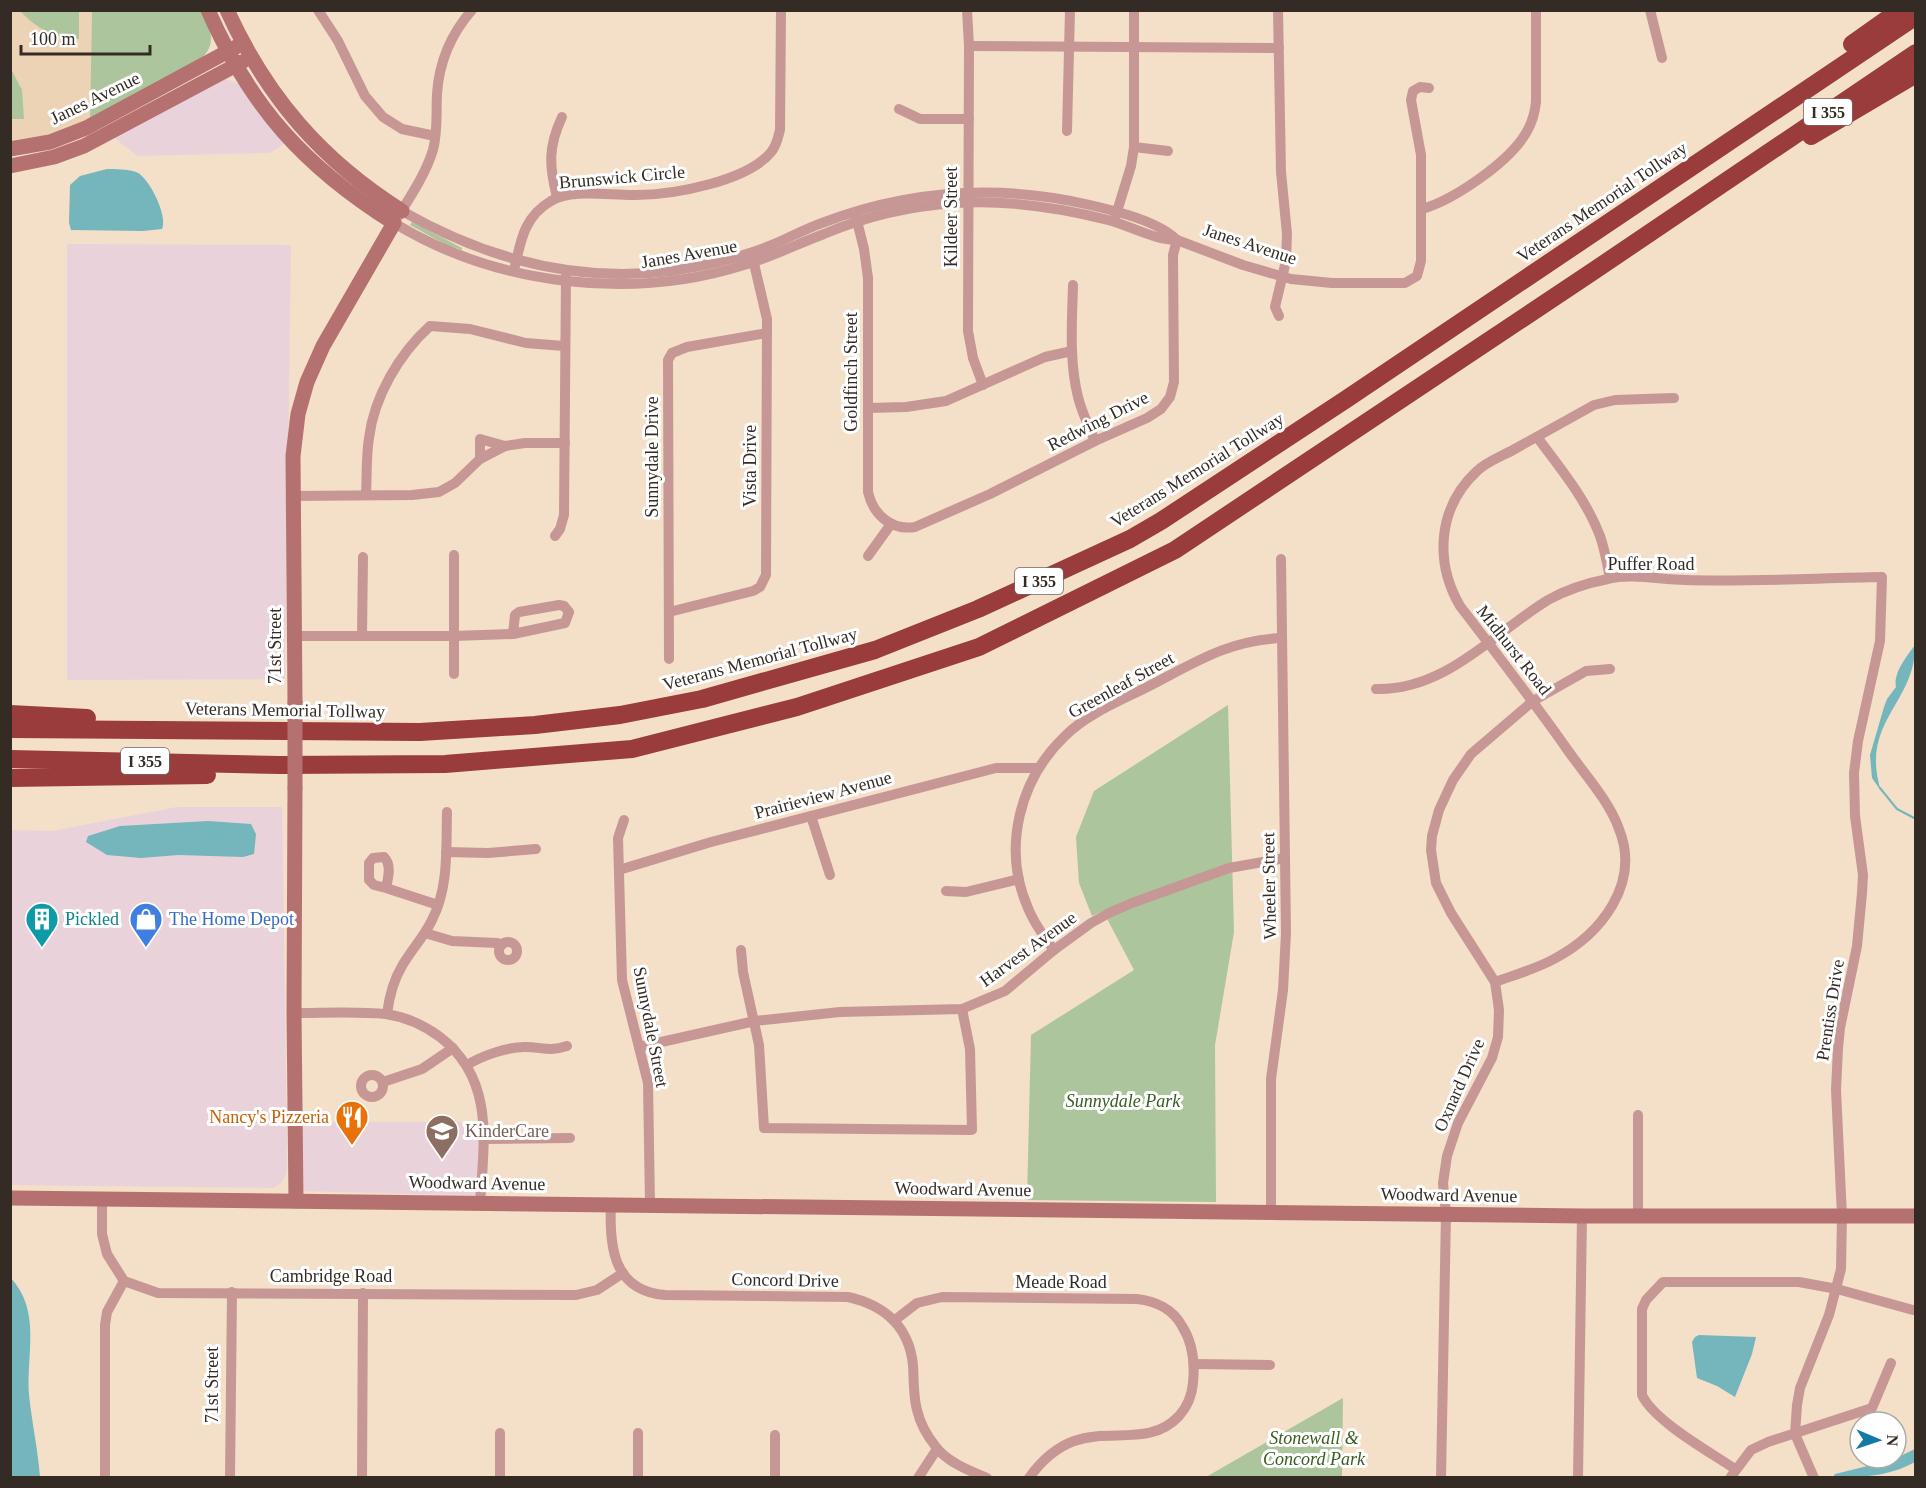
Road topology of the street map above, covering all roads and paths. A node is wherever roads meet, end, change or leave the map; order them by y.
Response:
1 (208, 10) edge
2 (227, 10) edge
3 (472, 10) edge
4 (781, 10) edge
5 (967, 10) edge
6 (1070, 10) edge
7 (1134, 10) edge
8 (1278, 10) edge
9 (1536, 10) edge
10 (1650, 10) edge
11 (1900, 10) edge
12 (324, 13) edge
13 (1916, 16) edge
14 (243, 44) junction
15 (969, 46) junction
16 (1070, 47) junction
17 (1134, 47) junction
18 (1279, 48) junction
19 (227, 52) junction
20 (1916, 53) edge
21 (250, 57) junction
22 (1662, 58) dead end
23 (235, 65) junction
24 (1916, 74) edge
25 (1430, 87) dead end
26 (1810, 87) junction
27 (899, 109) dead end
28 (562, 117) dead end
29 (969, 119) junction
30 (1068, 131) dead end
31 (435, 136) junction
32 (1134, 147) junction
33 (10, 149) edge
34 (1168, 151) dead end
35 (10, 166) edge
36 (1740, 171) junction
37 (558, 197) junction
38 (969, 197) junction
39 (1422, 209) junction
40 (398, 217) junction
41 (856, 217) junction
42 (1115, 217) junction
43 (1177, 240) junction
44 (753, 257) junction
45 (515, 265) junction
46 (566, 275) junction
47 (1282, 278) junction
48 (1073, 285) dead end
49 (1279, 316) dead end
50 (767, 333) junction
51 (564, 346) junction
52 (1072, 351) junction
53 (984, 385) junction
54 (1674, 398) dead end
55 (868, 408) junction
56 (1537, 437) junction
57 (1095, 441) junction
58 (565, 443) junction
59 (505, 446) junction
60 (480, 459) junction
61 (366, 494) junction
62 (293, 496) junction
63 (891, 524) junction
64 (555, 536) dead end
65 (454, 555) dead end
66 (363, 556) dead end
67 (868, 556) dead end
68 (1281, 559) dead end
69 (1882, 577) joint
70 (1610, 578) junction
71 (669, 612) junction
72 (513, 634) junction
73 (295, 636) junction
74 (362, 636) junction
75 (454, 636) junction
76 (1282, 638) junction
77 (1489, 644) junction
78 (669, 659) dead end
79 (1610, 669) dead end
80 (454, 674) dead end
81 (1376, 689) dead end
82 (1533, 701) junction
83 (10, 714) edge
84 (10, 729) edge
85 (157, 730) junction
86 (10, 759) edge
87 (280, 765) junction
88 (1038, 768) junction
89 (10, 778) edge
90 (447, 812) dead end
91 (811, 816) junction
92 (624, 820) dead end
93 (536, 849) dead end
94 (446, 852) junction
95 (1285, 858) junction
96 (619, 870) junction
97 (830, 875) dead end
98 (1019, 879) junction
99 (386, 888) dead end
100 (946, 891) dead end
101 (438, 905) junction
102 (425, 933) junction
103 (502, 945) dead end
104 (741, 950) dead end
105 (1054, 950) junction
106 (1495, 982) junction
107 (962, 1010) junction
108 (294, 1013) junction
109 (387, 1014) junction
110 (755, 1021) junction
111 (567, 1046) dead end
112 (639, 1047) junction
113 (453, 1048) junction
114 (466, 1065) junction
115 (383, 1082) dead end
116 (1638, 1115) dead end
117 (570, 1138) dead end
118 (484, 1139) junction
119 (10, 1198) edge
120 (102, 1199) junction
121 (296, 1201) junction
122 (480, 1203) junction
123 (611, 1204) junction
124 (650, 1205) junction
125 (1271, 1212) junction
126 (1446, 1214) junction
127 (1638, 1215) junction
128 (1582, 1216) junction
129 (1842, 1216) junction
130 (1916, 1216) edge
131 (623, 1273) junction
132 (124, 1281) junction
133 (1837, 1289) junction
134 (232, 1292) junction
135 (363, 1293) junction
136 (1912, 1310) dead end
137 (895, 1320) junction
138 (1891, 1363) dead end
139 (1195, 1364) junction
140 (1270, 1365) dead end
141 (500, 1433) dead end
142 (638, 1433) dead end
143 (1795, 1434) junction
144 (775, 1435) dead end
145 (937, 1449) junction
146 (1732, 1473) edge
147 (105, 1478) edge
148 (230, 1478) edge
149 (362, 1478) edge
150 (500, 1478) edge
151 (638, 1478) edge
152 (775, 1478) edge
153 (918, 1478) edge
154 (987, 1478) edge
155 (1029, 1478) edge
156 (1441, 1478) edge
157 (1578, 1478) edge
158 (1814, 1478) edge

1 - 19 street
2 - 14 street
3 - 31 street
4 - 37 street, Brunswick Circle
5 - 15 street, Kildeer Street
6 - 16 street
7 - 17 street
8 - 18 street
9 - 39 street
10 - 22 street
11 - 26 highway
12 - 31 street
13 - 26 highway, Veterans Memorial Tollway / I 355
14 - 19 street, Janes Avenue
14 - 21 street, Janes Avenue
15 - 16 street
15 - 29 street, Kildeer Street
16 - 17 street
16 - 30 street
17 - 18 street
17 - 32 street
18 - 47 street
19 - 23 street
19 - 33 street, Janes Avenue
20 - 36 highway, I 355
21 - 23 street, Janes Avenue
21 - 40 street, Janes Avenue
23 - 35 street, Janes Avenue
23 - 40 street, Janes Avenue
24 - 36 highway
25 - 39 street
26 - 85 highway, Veterans Memorial Tollway / I 355
27 - 29 street
28 - 37 street
29 - 38 street, Kildeer Street
31 - 40 street
32 - 34 street
32 - 42 street
36 - 87 highway, I 355
37 - 45 street, Brunswick Circle
38 - 41 street, Janes Avenue
38 - 42 street, Janes Avenue
38 - 53 street, Kildeer Street
39 - 47 street, Janes Avenue
40 - 45 street, Janes Avenue
40 - 62 street, 71st Street
41 - 44 street, Janes Avenue
41 - 55 street, Goldfinch Street
42 - 43 street, Janes Avenue
43 - 47 street, Janes Avenue
43 - 57 street, Redwing Drive
44 - 46 street, Janes Avenue
44 - 50 street, Vista Drive
45 - 46 street, Janes Avenue
46 - 51 street
47 - 49 street
48 - 52 street
50 - 71 street, Vista Drive
50 - 71 street, Sunnydale Drive
51 - 58 street
51 - 61 street
52 - 53 street
52 - 57 street
53 - 55 street
54 - 56 street, Midhurst Road
55 - 63 street, Goldfinch Street
56 - 70 street
56 - 77 street, Midhurst Road
57 - 63 street, Redwing Drive
58 - 59 street
58 - 64 street
59 - 60 street
59 - 60 street
60 - 61 street
61 - 62 street
62 - 73 street, 71st Street
63 - 67 street
65 - 75 street
66 - 74 street
68 - 76 street, Wheeler Street
69 - 70 street, Puffer Road
69 - 129 street, Prentiss Drive
70 - 77 street, Puffer Road
71 - 78 street, Sunnydale Drive
72 - 72 street
72 - 75 street
73 - 74 street
73 - 108 street, 71st Street, bridge
74 - 75 street
75 - 80 street
76 - 88 street, Greenleaf Street
76 - 95 street, Wheeler Street
77 - 81 street, Puffer Road
77 - 82 street, Midhurst Road
79 - 82 street, Oxnard Drive
82 - 106 street, Oxnard Drive
82 - 106 street, Midhurst Road
83 - 85 highway
84 - 85 highway, Veterans Memorial Tollway / I 355
86 - 87 highway, I 355
87 - 89 highway
88 - 91 street, Prairieview Avenue
88 - 98 street, Greenleaf Street
90 - 94 street
91 - 96 street, Prairieview Avenue
91 - 97 street
92 - 96 street, Sunnydale Street
93 - 94 street
94 - 101 street
95 - 105 street, Harvest Avenue
95 - 125 street, Wheeler Street
96 - 112 street, Sunnydale Street
98 - 100 street
98 - 105 street, Greenleaf Street
99 - 101 street
101 - 102 street
102 - 103 street
102 - 109 street
104 - 110 street
105 - 107 street, Harvest Avenue
106 - 126 street, Oxnard Drive
107 - 110 street, Harvest Avenue
107 - 110 street
108 - 109 street
108 - 121 street, 71st Street
109 - 113 street
110 - 112 street, Harvest Avenue
111 - 114 street
112 - 124 street, Sunnydale Street
113 - 114 street
113 - 115 street
114 - 118 street
116 - 127 street
117 - 118 street
118 - 122 street
119 - 120 street, Woodward Avenue
120 - 121 street, Woodward Avenue
120 - 132 street
121 - 122 street, Woodward Avenue
122 - 123 street, Woodward Avenue
123 - 124 street, Woodward Avenue
123 - 131 street
124 - 125 street, Woodward Avenue
125 - 126 street, Woodward Avenue
126 - 128 street, Woodward Avenue
126 - 156 street, Oxnard Drive
127 - 128 street, Woodward Avenue
127 - 129 street, Woodward Avenue
128 - 157 street
129 - 130 street, Woodward Avenue
129 - 133 street, Prentiss Drive
131 - 135 street, Cambridge Road
131 - 137 street, Concord Drive
132 - 134 street, Cambridge Road
132 - 147 street
133 - 136 street
133 - 143 street, Prentiss Drive
133 - 146 street
134 - 135 street, Cambridge Road
134 - 148 street, 71st Street
135 - 149 street
137 - 139 street, Meade Road
137 - 145 street, Concord Drive
138 - 143 street
139 - 140 street
139 - 155 street
141 - 150 street
142 - 151 street
143 - 146 street
143 - 158 street, Prentiss Drive
144 - 152 street
145 - 153 street
145 - 154 street, Concord Drive

